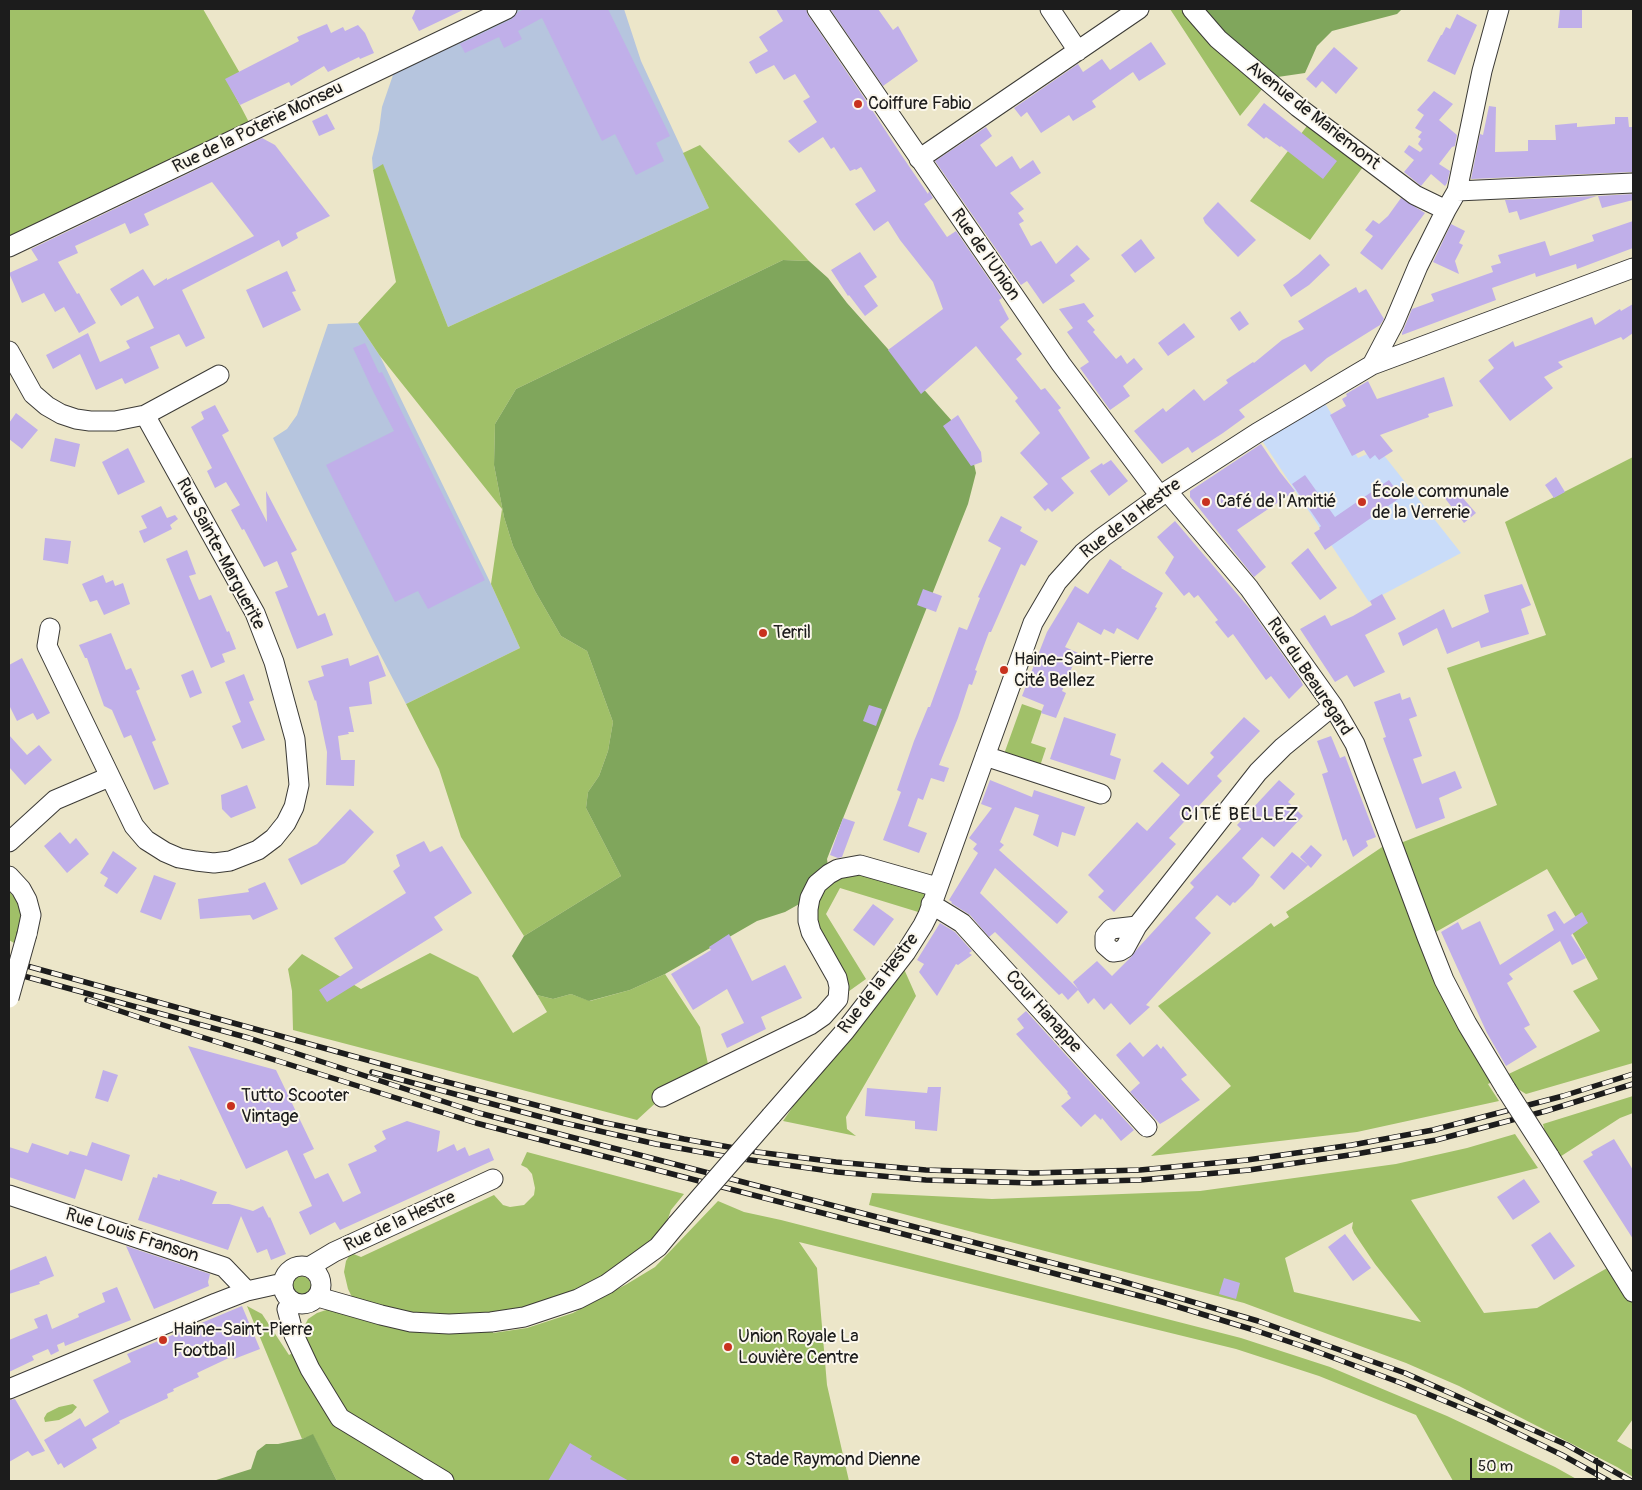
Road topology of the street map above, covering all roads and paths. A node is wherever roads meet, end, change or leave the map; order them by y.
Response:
1 (507, 9) edge
2 (816, 9) edge
3 (1050, 9) edge
4 (1139, 9) edge
5 (1192, 9) edge
6 (1499, 9) edge
7 (1078, 51) junction
8 (919, 159) junction
9 (1633, 183) edge
10 (1457, 191) junction
11 (1446, 210) junction
12 (9, 246) edge
13 (1633, 268) edge
14 (9, 351) edge
15 (1372, 365) junction
16 (219, 375) dead end
17 (145, 415) junction
18 (1164, 493) junction
19 (50, 628) dead end
20 (1333, 706) junction
21 (985, 756) junction
22 (109, 777) junction
23 (1101, 794) dead end
24 (9, 842) edge
25 (9, 876) edge
26 (934, 896) junction
27 (1137, 926) dead end
28 (9, 998) edge
29 (662, 1097) dead end
30 (1147, 1127) dead end
31 (492, 1179) dead end
32 (9, 1195) edge
33 (309, 1267) junction
34 (283, 1283) junction
35 (247, 1291) junction
36 (1633, 1292) edge
37 (318, 1297) junction
38 (293, 1303) junction
39 (9, 1389) edge
40 (444, 1481) edge

1 - 12 street, Rue de la Poterie Monseu
2 - 8 street, Rue de l'Union
3 - 7 street
4 - 7 street
5 - 11 street, Avenue de Mariemont
6 - 10 street
7 - 8 street
8 - 18 street, Rue de l'Union
9 - 10 street
10 - 11 street
11 - 15 street
13 - 15 street, Rue de la Hestre
14 - 17 street
15 - 18 street, Rue de la Hestre
16 - 17 street
17 - 22 street, Rue Sainte-Marguerite
18 - 20 street, Rue du Beauregard
18 - 21 street, Rue de la Hestre
19 - 22 street, Rue Sainte-Marguerite
20 - 27 street
20 - 36 street, Rue du Beauregard, bridge
21 - 23 street
21 - 26 street, Rue de la Hestre
22 - 24 street
25 - 28 street, bridge
26 - 29 street, Cour Hanappe
26 - 30 street, Cour Hanappe
26 - 37 street, Rue de la Hestre, bridge
31 - 33 street, Rue de la Hestre
32 - 35 street, Rue Louis Franson
33 - 34 street, Rue de la Hestre
33 - 37 street
34 - 35 street
34 - 38 street
35 - 39 street
37 - 38 street
38 - 40 street

